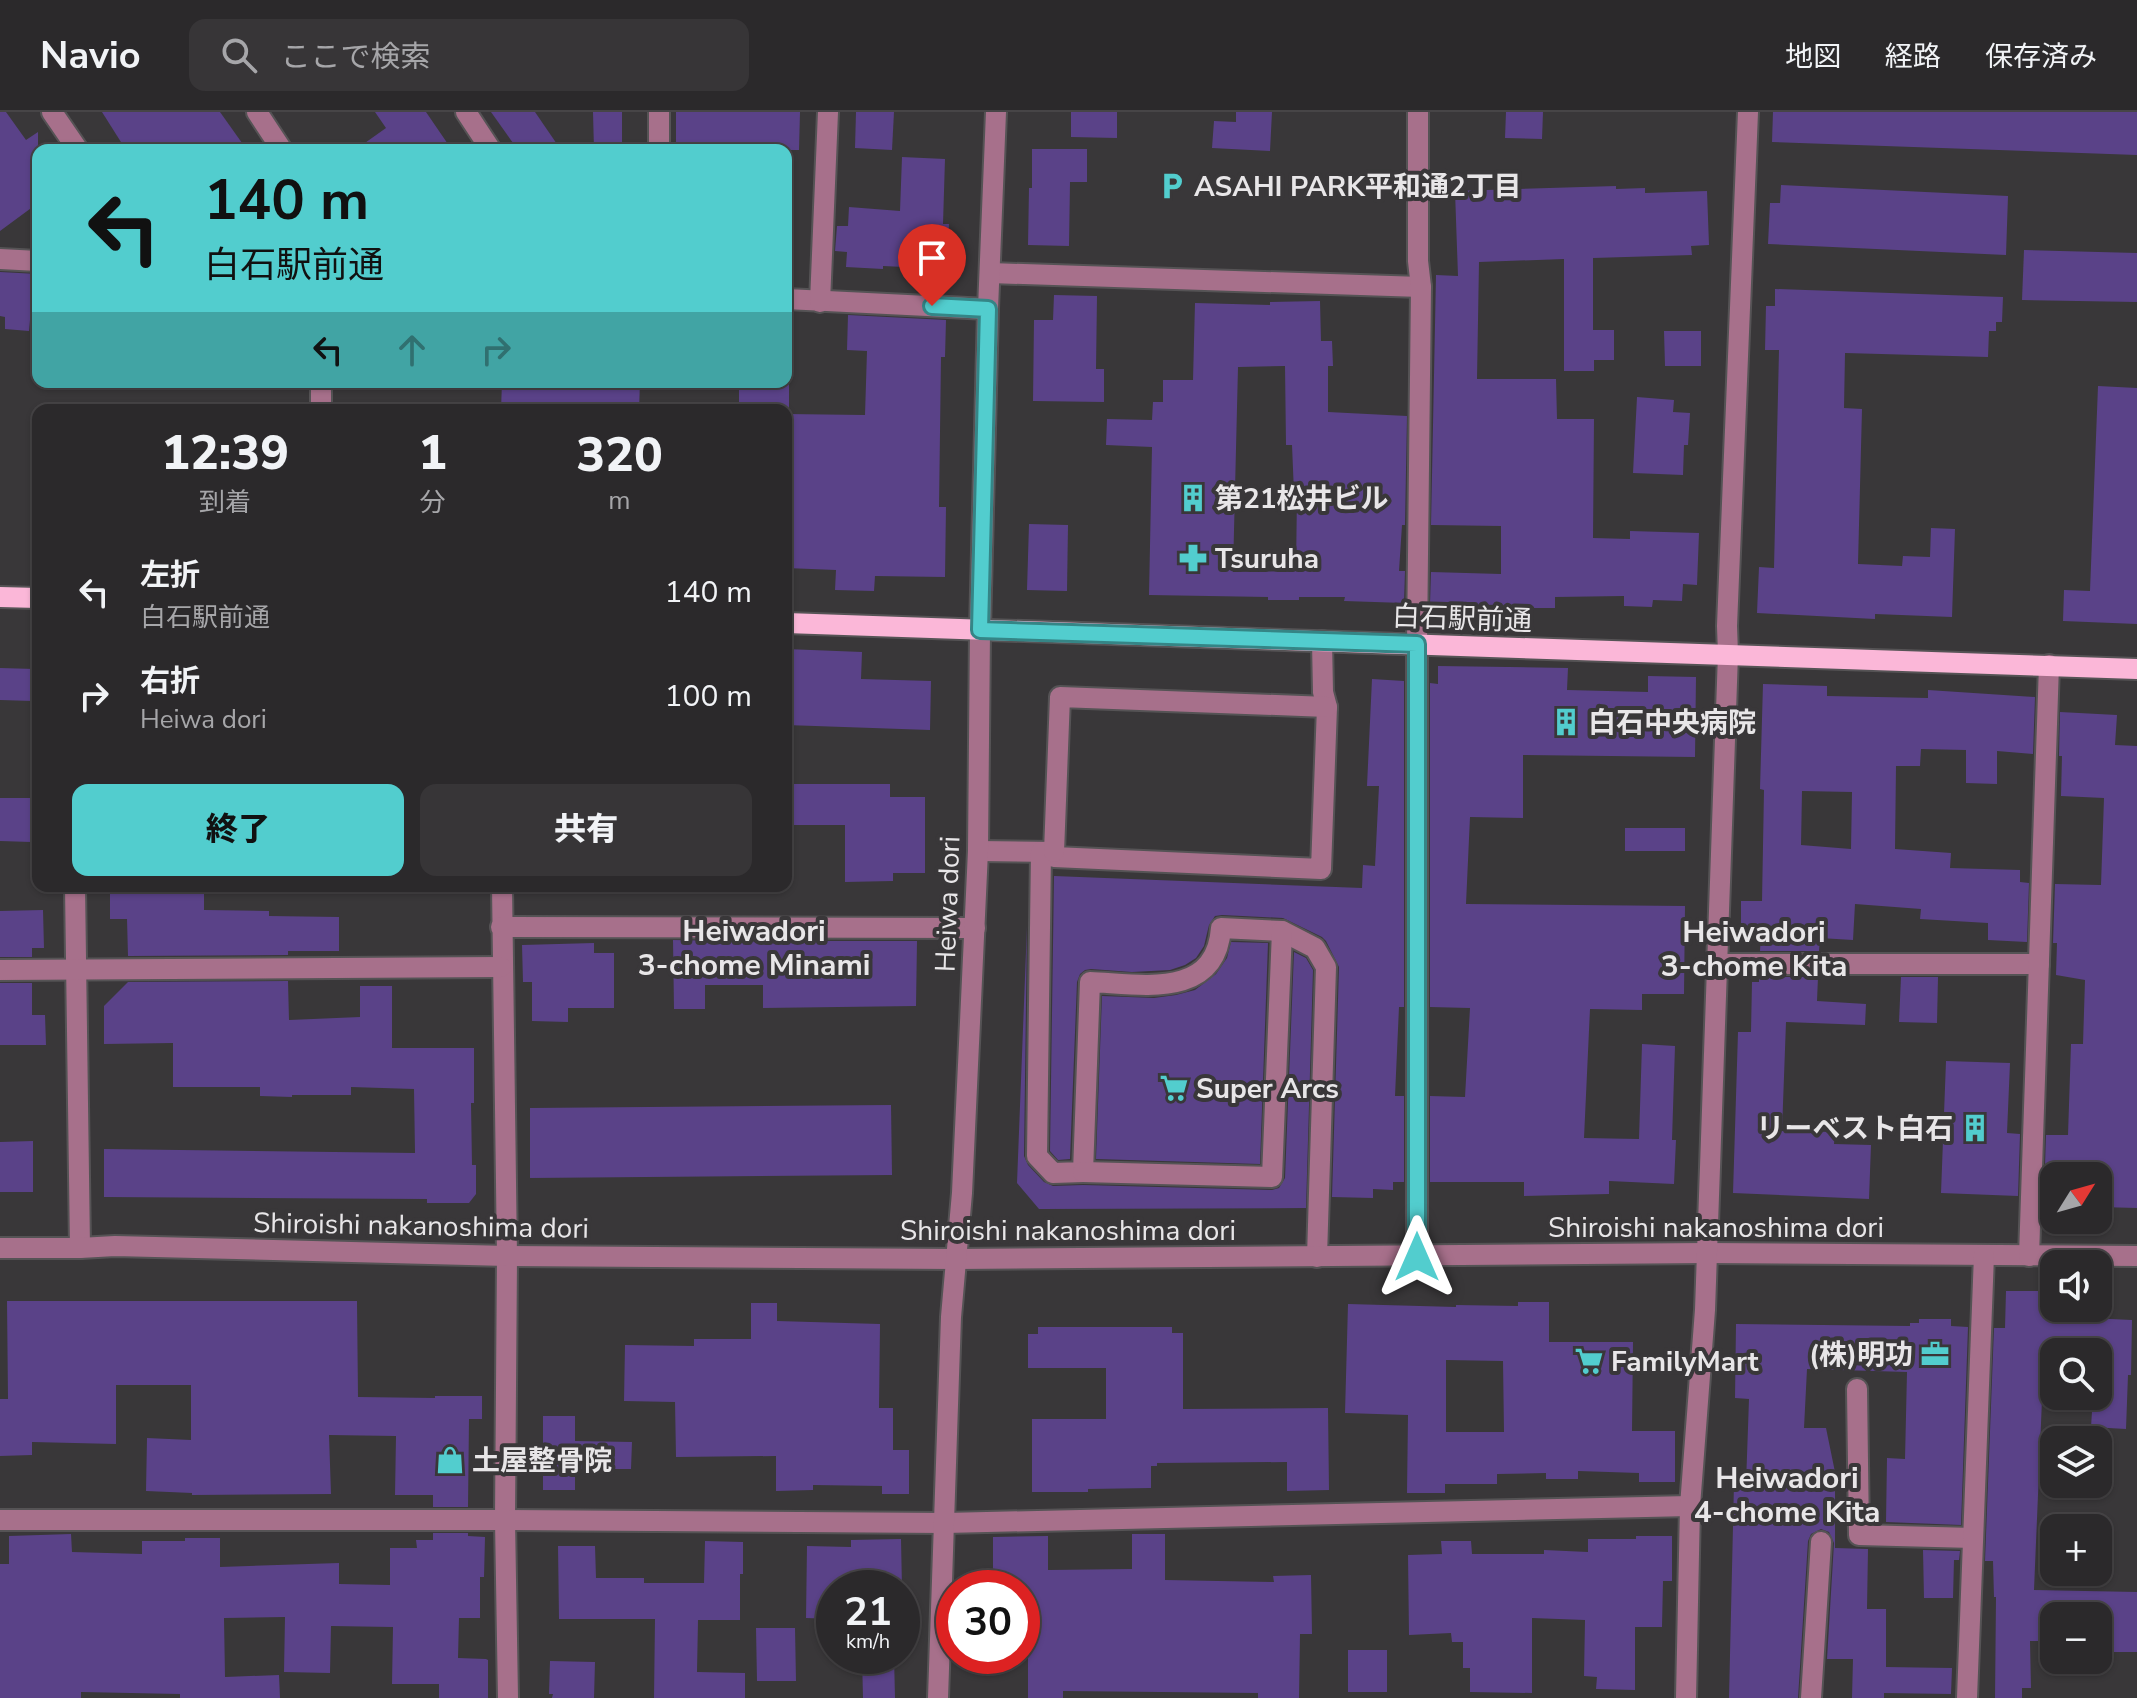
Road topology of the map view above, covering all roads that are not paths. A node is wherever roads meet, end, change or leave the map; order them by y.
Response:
1 (52, 112) edge
2 (257, 112) edge
3 (466, 112) edge
4 (659, 112) edge
5 (828, 112) edge
6 (996, 112) edge
7 (1418, 112) edge
8 (1748, 112) edge
9 (74, 144) edge
10 (278, 144) edge
11 (487, 144) edge
12 (659, 144) edge
13 (0, 259) edge
14 (32, 261) edge
15 (990, 273) junction
16 (1421, 287) junction
17 (792, 300) edge
18 (820, 302) junction
19 (988, 309) junction
20 (0, 597) edge
21 (32, 598) edge
22 (792, 623) edge
23 (980, 630) junction
24 (1322, 641) junction
25 (1417, 644) junction
26 (1728, 654) junction
27 (2049, 665) junction
28 (2137, 669) edge
29 (1327, 707) junction
30 (978, 851) junction
31 (1048, 852) junction
32 (75, 892) edge
33 (502, 892) edge
34 (501, 927) junction
35 (975, 928) junction
36 (1282, 931) junction
37 (1716, 964) junction
38 (2039, 964) junction
39 (501, 967) junction
40 (75, 969) junction
41 (0, 970) edge
42 (1083, 1172) junction
43 (0, 1248) edge
44 (80, 1248) junction
45 (1707, 1253) junction
46 (1984, 1255) junction
47 (507, 1256) junction
48 (2029, 1256) junction
49 (2137, 1256) edge
50 (1317, 1257) junction
51 (1417, 1257) junction
52 (955, 1259) junction
53 (1857, 1389) dead end
54 (1690, 1506) junction
55 (0, 1520) edge
56 (505, 1520) junction
57 (945, 1523) junction
58 (1973, 1538) junction
59 (1821, 1542) dead end
60 (508, 1698) edge
61 (938, 1698) edge
62 (1686, 1698) edge
63 (1811, 1698) edge
64 (1967, 1698) edge

1 - 9 street
2 - 10 street
3 - 11 street
4 - 12 street
5 - 18 street
6 - 15 street, Heiwa dori
7 - 16 street
8 - 26 street
13 - 14 street
15 - 16 street
15 - 19 street, Heiwa dori
16 - 25 street
17 - 18 street
18 - 19 street
19 - 23 street, Heiwa dori
20 - 21 main road
22 - 23 main road, 白石駅前通
23 - 24 main road, 白石駅前通
23 - 30 street, Heiwa dori
24 - 25 main road, 白石駅前通
24 - 29 street
25 - 26 main road, 白石駅前通
25 - 51 street
26 - 27 main road, 白石駅前通
26 - 37 street
27 - 28 main road, 白石駅前通
27 - 38 street
29 - 31 street
29 - 31 street
30 - 31 street
30 - 35 street, Heiwa dori
31 - 42 street
32 - 40 street
33 - 34 street
34 - 35 street
34 - 39 street
35 - 52 street, Heiwa dori
36 - 42 street
36 - 42 street
36 - 50 street
37 - 38 street
37 - 45 street
38 - 48 street
39 - 40 street
39 - 47 street
40 - 41 street
40 - 44 street
43 - 44 street, Shiroishi nakanoshima dori
44 - 47 street, Shiroishi nakanoshima dori
45 - 46 street, Shiroishi nakanoshima dori
45 - 51 street, Shiroishi nakanoshima dori
45 - 54 street
46 - 48 street, Shiroishi nakanoshima dori
46 - 58 street
47 - 52 street, Shiroishi nakanoshima dori
47 - 56 street
48 - 49 street, Shiroishi nakanoshima dori
50 - 51 street, Shiroishi nakanoshima dori
50 - 52 street, Shiroishi nakanoshima dori
52 - 57 street, Heiwa dori
53 - 58 street
54 - 57 street
54 - 62 street
55 - 56 street
56 - 57 street
56 - 60 street
57 - 61 street, Heiwa dori
58 - 64 street
59 - 63 street

